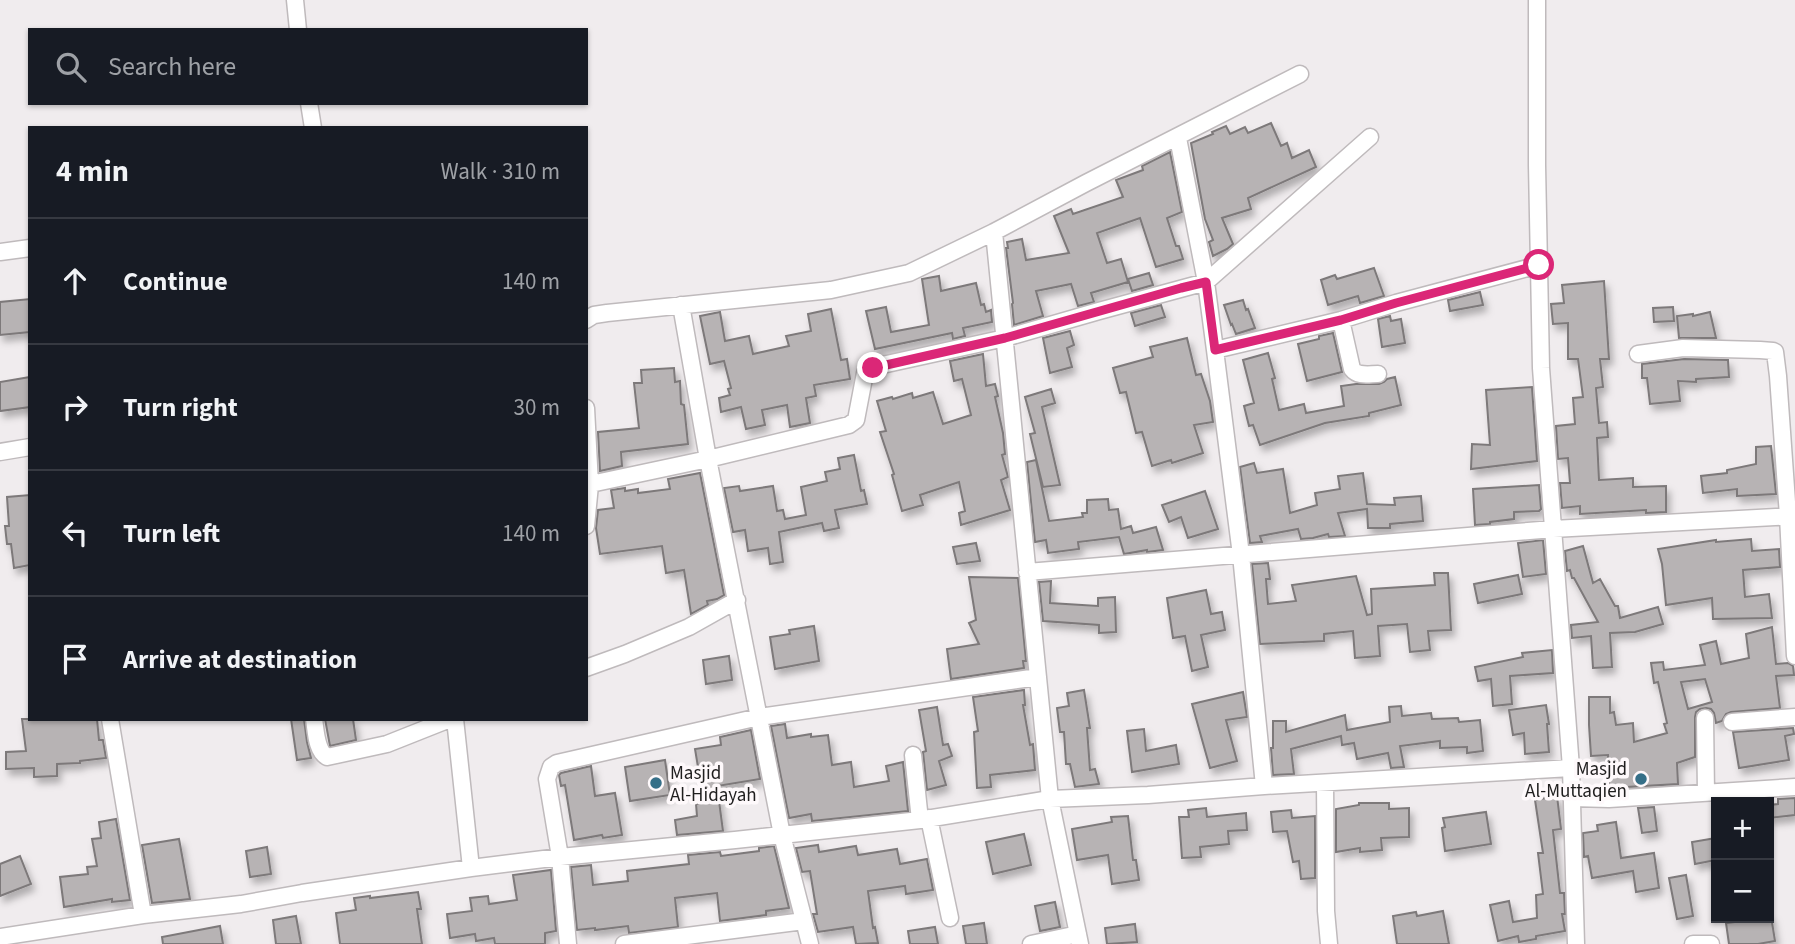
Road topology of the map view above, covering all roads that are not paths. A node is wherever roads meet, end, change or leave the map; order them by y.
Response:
1 (295, 0) edge
2 (1537, 0) edge
3 (298, 28) edge
4 (1300, 75) dead end
5 (309, 105) edge
6 (313, 126) edge
7 (1370, 137) dead end
8 (1178, 138) junction
9 (993, 232) junction
10 (28, 248) edge
11 (0, 252) edge
12 (1539, 265) junction
13 (1206, 282) junction
14 (681, 304) junction
15 (588, 318) edge
16 (1341, 320) junction
17 (1005, 338) junction
18 (1215, 350) junction
19 (1638, 354) dead end
20 (1378, 374) dead end
21 (1787, 375) edge
22 (28, 447) edge
23 (0, 452) edge
24 (708, 459) junction
25 (588, 485) edge
26 (1792, 516) edge
27 (1553, 529) junction
28 (1241, 555) junction
29 (1027, 572) junction
30 (737, 600) junction
31 (1795, 656) edge
32 (588, 667) edge
33 (1038, 677) junction
34 (759, 717) junction
35 (1795, 717) edge
36 (1705, 718) dead end
37 (110, 721) edge
38 (314, 721) edge
39 (447, 721) edge
40 (452, 721) edge
41 (1732, 722) dead end
42 (913, 755) dead end
43 (1572, 768) junction
44 (1325, 783) junction
45 (1264, 786) junction
46 (1795, 787) edge
47 (1706, 793) junction
48 (1572, 798) junction
49 (1050, 799) junction
50 (925, 819) junction
51 (782, 835) junction
52 (560, 857) junction
53 (471, 868) junction
54 (143, 915) junction
55 (950, 918) dead end
56 (804, 922) junction
57 (0, 937) edge
58 (41, 938) edge
59 (1079, 939) edge
60 (568, 944) edge
61 (624, 944) edge
62 (810, 944) edge
63 (1031, 944) edge
64 (1329, 944) edge
65 (1576, 944) edge
66 (1693, 944) edge
67 (1711, 944) edge

1 - 3 street
2 - 12 street
4 - 8 street
5 - 6 street
7 - 13 street
8 - 9 street
8 - 13 street
9 - 14 street
9 - 17 street
10 - 11 street
12 - 16 street
12 - 27 street
13 - 17 street
13 - 18 street
14 - 15 street
14 - 24 street
16 - 18 street
16 - 20 street
17 - 24 street
17 - 29 street
18 - 28 street
19 - 21 street
21 - 26 street
22 - 23 street
24 - 25 street
24 - 30 street
26 - 27 street
26 - 31 street
27 - 28 street
27 - 43 street
28 - 29 street
28 - 45 street
29 - 33 street
30 - 32 street
30 - 34 street
33 - 34 street
33 - 49 street
34 - 51 street
34 - 52 street
35 - 41 street
36 - 47 street
37 - 54 street
38 - 39 street
40 - 53 street
42 - 50 street
43 - 44 street
43 - 48 street
44 - 45 street
44 - 64 street
45 - 49 street
46 - 47 street
47 - 48 street
48 - 65 street
49 - 50 street
49 - 59 street
50 - 51 street
50 - 55 street
51 - 52 street
51 - 56 street
52 - 53 street
52 - 60 street
53 - 54 street
54 - 58 street
56 - 61 street
56 - 62 street
57 - 58 street
59 - 63 street
66 - 67 street

